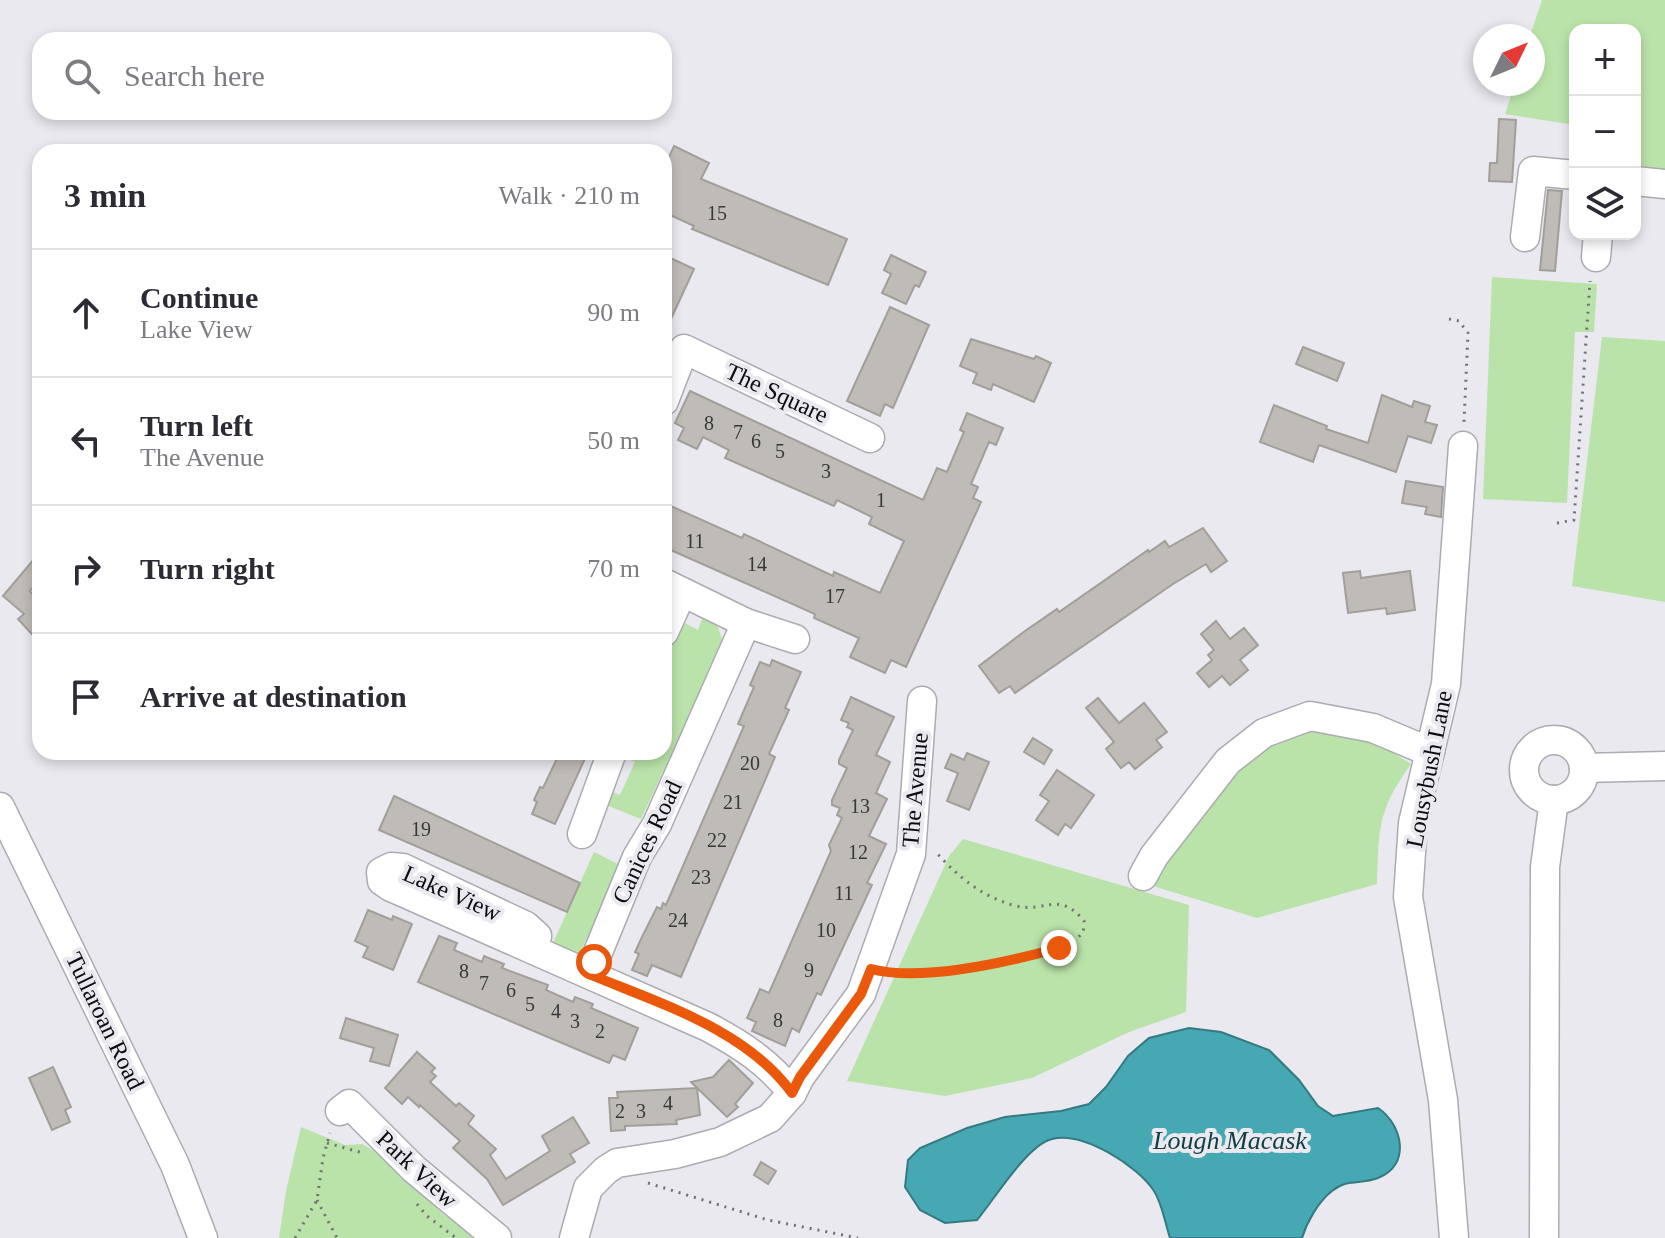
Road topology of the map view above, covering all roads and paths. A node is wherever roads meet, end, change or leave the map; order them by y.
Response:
1 (1569, 174) edge
2 (1641, 182) edge
3 (1665, 184) edge
4 (1525, 237) dead end
5 (1597, 246) edge
6 (1449, 319) dead end
7 (672, 380) edge
8 (870, 438) dead end
9 (1463, 446) joint
10 (1557, 523) dead end
11 (673, 588) edge
12 (746, 623) junction
13 (795, 639) dead end
14 (922, 701) dead end
15 (1430, 752) junction
16 (609, 760) edge
17 (1665, 766) edge
18 (1584, 768) junction
19 (1554, 800) junction
20 (0, 807) edge
21 (913, 823) junction
22 (582, 834) dead end
23 (1143, 876) dead end
24 (534, 948) junction
25 (871, 969) junction
26 (589, 974) junction
27 (792, 1093) junction
28 (344, 1114) joint
29 (606, 1170) junction
30 (317, 1200) junction
31 (203, 1238) edge
32 (295, 1238) edge
33 (337, 1238) edge
34 (497, 1238) edge
35 (574, 1238) edge
36 (858, 1238) edge
37 (1454, 1238) edge
38 (1544, 1238) edge

1 - 4 street
2 - 3 street
5 - 10 path
6 - 9 path
7 - 8 street, The Square
9 - 15 street, Lousybush Lane
11 - 12 street
12 - 13 street
12 - 26 street, Canices Road
14 - 21 street, The Avenue
15 - 23 street
15 - 37 street, Lousybush Lane
16 - 22 street
17 - 18 street
18 - 19 street
18 - 19 street
19 - 38 street
20 - 31 street, Tullaroan Road
21 - 25 street, The Avenue
21 - 25 path
24 - 24 street, Lake View
24 - 26 street, Lake View
25 - 27 street, The Avenue
26 - 27 street, Lake View
27 - 29 street, The Avenue
28 - 30 path
28 - 34 street, Park View
29 - 35 street
29 - 36 path
30 - 32 path
30 - 33 path

